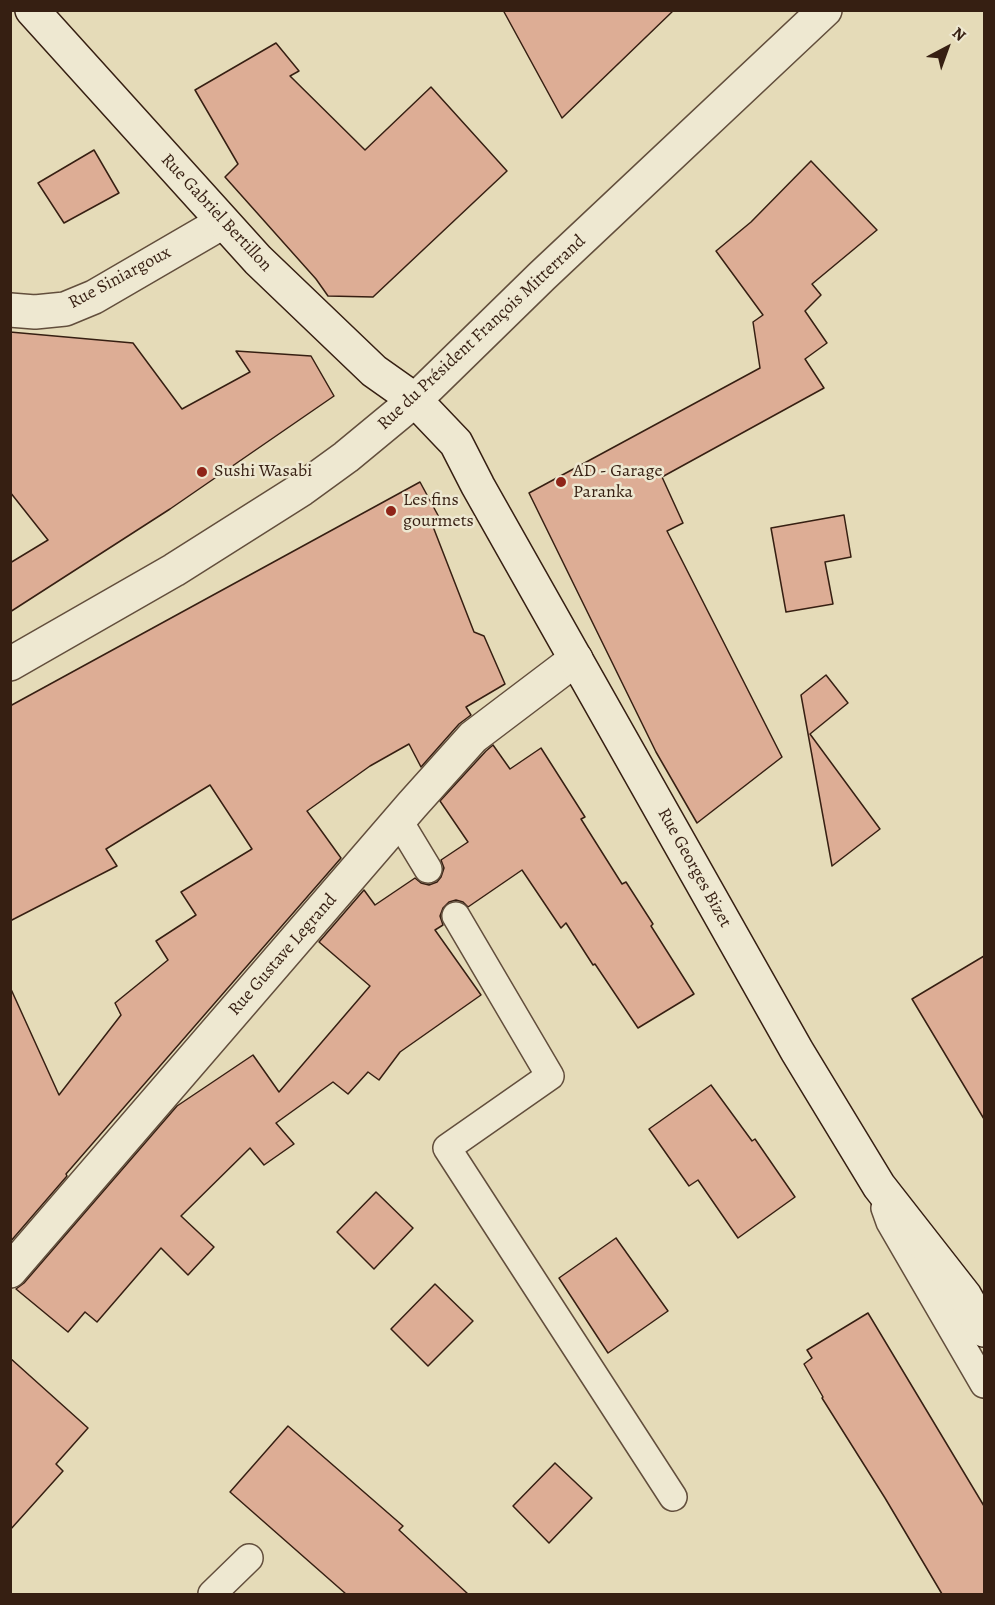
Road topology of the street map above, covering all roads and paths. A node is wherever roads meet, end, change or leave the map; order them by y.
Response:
1 (32, 10) edge
2 (825, 10) edge
3 (223, 222) junction
4 (10, 310) edge
5 (415, 400) junction
6 (576, 659) junction
7 (10, 664) edge
8 (399, 822) junction
9 (428, 869) dead end
10 (456, 916) dead end
11 (879, 1186) junction
12 (10, 1271) edge
13 (984, 1330) edge
14 (984, 1384) edge
15 (673, 1497) dead end
16 (249, 1558) dead end
17 (212, 1594) edge

1 - 3 street, Rue Gabriel Bertillon
2 - 5 street, Rue du Président François Mitterrand
3 - 4 street, Rue Siniargoux
3 - 5 street, Rue Gabriel Bertillon
5 - 6 street, Rue Georges Bizet
5 - 7 street, Rue du Président François Mitterrand
6 - 8 street, Rue Gustave Legrand
6 - 11 street, Rue Georges Bizet
8 - 9 lane
8 - 12 street, Rue Gustave Legrand
10 - 15 lane
11 - 13 street, Rue Georges Bizet
11 - 14 lane
16 - 17 lane

